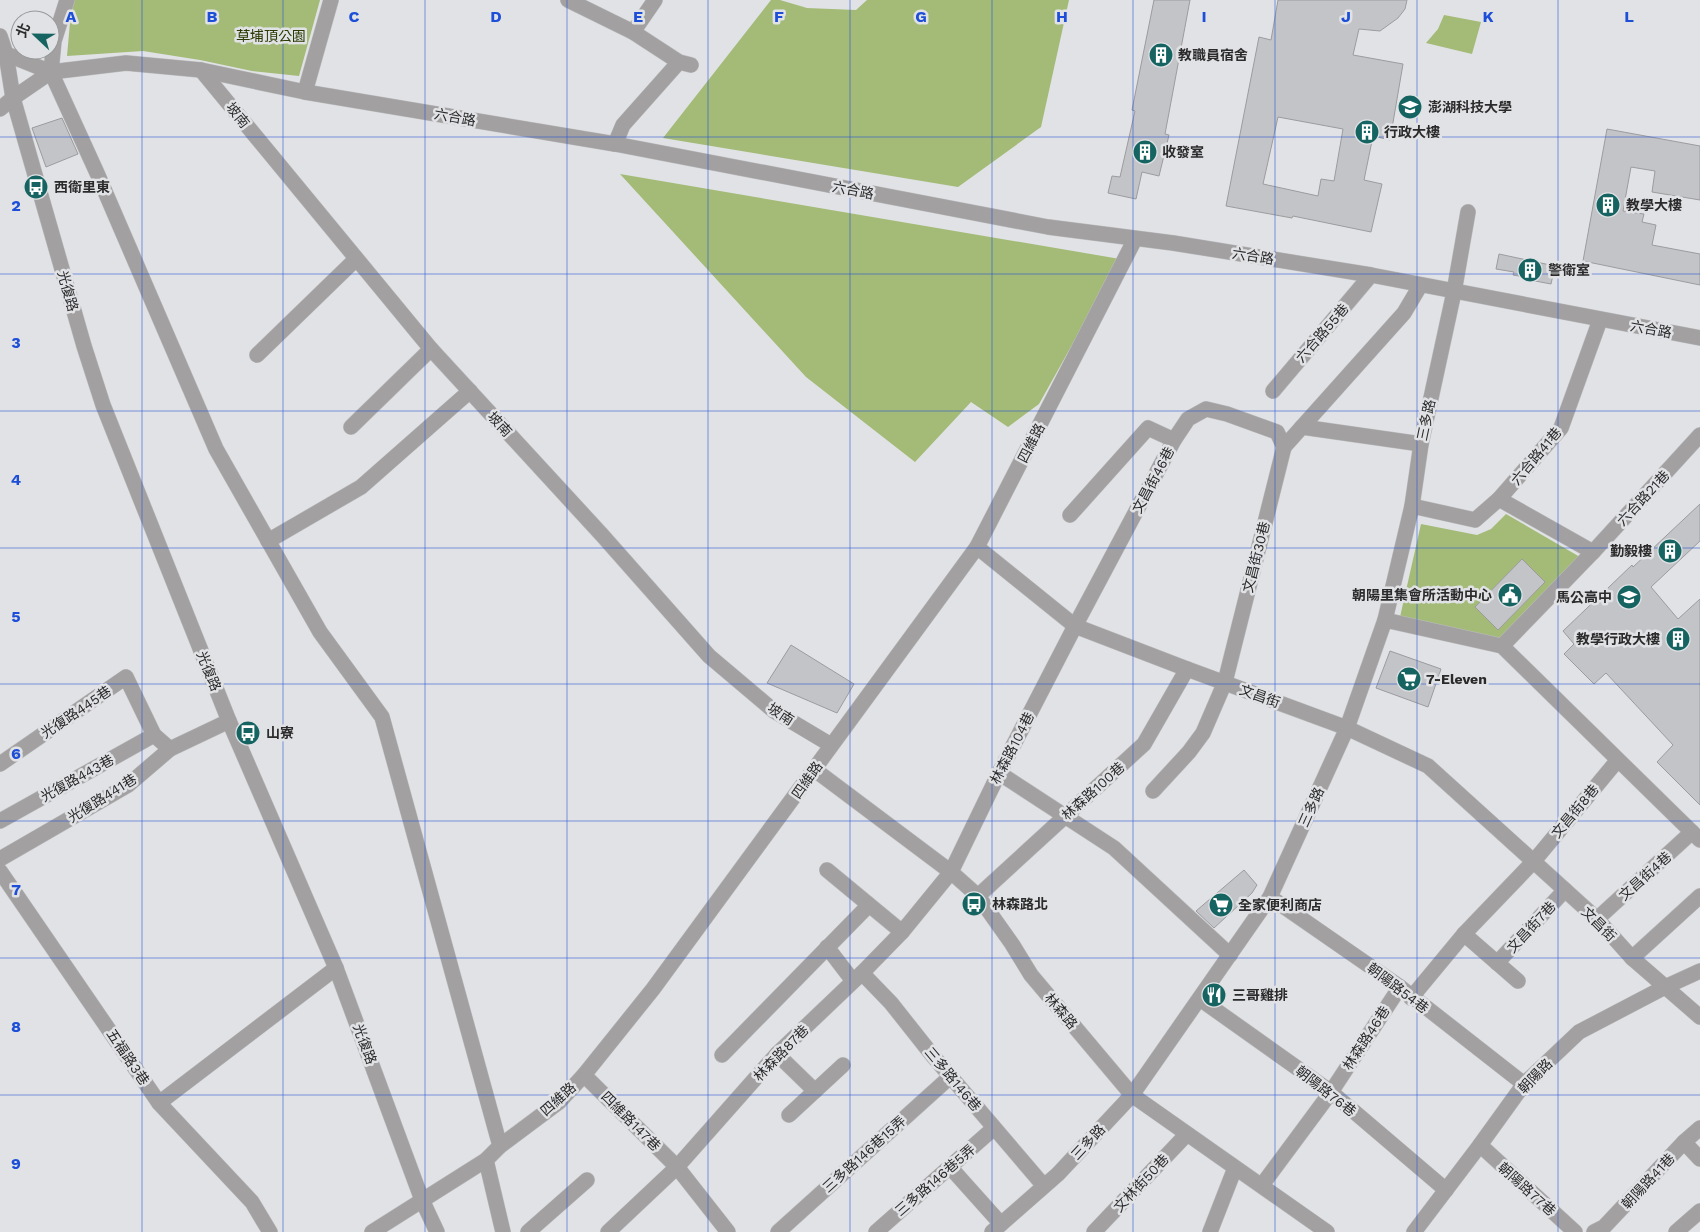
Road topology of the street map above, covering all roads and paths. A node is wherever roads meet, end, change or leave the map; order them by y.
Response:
1 (67, 0) edge
2 (332, 0) edge
3 (568, 0) edge
4 (655, 0) edge
5 (633, 32) junction
6 (0, 36) edge
7 (6, 54) junction
8 (201, 70) junction
9 (51, 72) junction
10 (305, 92) junction
11 (13, 98) junction
12 (0, 109) edge
13 (615, 144) junction
14 (1468, 212) dead end
15 (1136, 239) junction
16 (356, 259) junction
17 (1372, 275) junction
18 (1420, 286) junction
19 (1454, 292) junction
20 (1600, 320) junction
21 (1700, 338) edge
22 (431, 349) junction
23 (257, 355) dead end
24 (470, 391) junction
25 (1273, 391) dead end
26 (350, 427) dead end
27 (1302, 427) junction
28 (1700, 435) edge
29 (1174, 440) junction
30 (1421, 444) junction
31 (1284, 447) junction
32 (1499, 499) junction
33 (1412, 506) junction
34 (1070, 515) dead end
35 (268, 541) junction
36 (977, 547) junction
37 (1593, 552) junction
38 (1386, 620) junction
39 (1075, 626) junction
40 (1502, 646) junction
41 (1187, 669) junction
42 (1224, 682) junction
43 (229, 721) junction
44 (1347, 728) junction
45 (154, 735) junction
46 (831, 745) junction
47 (170, 749) junction
48 (1617, 761) junction
49 (0, 764) edge
50 (815, 770) junction
51 (999, 773) junction
52 (1153, 791) dead end
53 (1066, 815) junction
54 (0, 822) edge
55 (1696, 836) edge
56 (0, 859) edge
57 (1534, 861) junction
58 (827, 870) dead end
59 (0, 871) edge
60 (951, 872) junction
61 (1565, 890) junction
62 (978, 896) junction
63 (1700, 896) edge
64 (1270, 897) junction
65 (868, 905) junction
66 (1597, 919) junction
67 (902, 932) junction
68 (1464, 934) junction
69 (827, 947) junction
70 (1230, 954) junction
71 (1632, 958) junction
72 (1497, 964) junction
73 (336, 968) junction
74 (1700, 971) edge
75 (857, 977) junction
76 (1518, 980) dead end
77 (1400, 987) junction
78 (1664, 987) junction
79 (1411, 998) junction
80 (1200, 999) junction
81 (1700, 1017) edge
82 (777, 1054) junction
83 (722, 1055) dead end
84 (843, 1065) dead end
85 (584, 1075) junction
86 (950, 1077) junction
87 (1524, 1084) junction
88 (815, 1091) junction
89 (1331, 1092) junction
90 (1132, 1095) junction
91 (159, 1103) junction
92 (788, 1115) dead end
93 (994, 1128) junction
94 (1700, 1128) edge
95 (1187, 1134) junction
96 (1684, 1142) junction
97 (500, 1146) junction
98 (1480, 1146) junction
99 (1700, 1159) edge
100 (486, 1160) junction
101 (677, 1167) junction
102 (950, 1167) junction
103 (1235, 1168) junction
104 (587, 1180) dead end
105 (1262, 1185) junction
106 (1044, 1186) junction
107 (1446, 1190) junction
108 (422, 1200) junction
109 (1700, 1212) edge
110 (997, 1228) edge
111 (1099, 1230) edge
112 (270, 1232) edge
113 (372, 1232) edge
114 (437, 1232) edge
115 (503, 1232) edge
116 (528, 1232) edge
117 (608, 1232) edge
118 (728, 1232) edge
119 (778, 1232) edge
120 (876, 1232) edge
121 (1210, 1232) edge
122 (1327, 1232) edge
123 (1414, 1232) edge
124 (1575, 1232) edge
125 (1594, 1232) edge
126 (1676, 1232) edge

1 - 9 street
2 - 10 street
3 - 5 street
4 - 5 street
5 - 13 street
6 - 7 street, 光復路
7 - 9 street
7 - 11 street, 光復路
8 - 9 street, 六合路
8 - 10 street, 六合路
8 - 16 street, 坡南
9 - 11 street, 六合路
9 - 35 street
10 - 13 street, 六合路
11 - 12 street, 六合路
11 - 43 street, 光復路
13 - 15 street, 六合路
14 - 19 street, 三多路
15 - 17 street, 六合路
15 - 36 street, 四維路
16 - 22 street, 坡南
16 - 23 street
17 - 18 street, 六合路
17 - 25 street, 六合路55巷
18 - 19 street, 六合路
18 - 27 street
19 - 20 street, 六合路
19 - 30 street, 三多路
20 - 21 street, 六合路
20 - 32 street, 六合路41巷
22 - 24 street, 坡南
22 - 26 street
24 - 35 street
24 - 46 street, 坡南
27 - 30 street
27 - 31 street
28 - 37 street, 六合路21巷
29 - 31 street, 文昌街46巷
29 - 34 street
29 - 39 street, 文昌街46巷
30 - 33 street, 三多路
31 - 42 street, 文昌街30巷
32 - 33 street, 六合路41巷
32 - 37 street
33 - 38 street, 三多路
35 - 97 street
36 - 39 street, 文昌街
36 - 46 street, 四維路
37 - 40 street, 六合路21巷
38 - 40 street
38 - 44 street, 三多路
39 - 41 street, 文昌街
39 - 51 street, 林森路104巷
40 - 48 street
41 - 42 street, 文昌街
41 - 53 street, 林森路100巷
42 - 44 street, 文昌街
42 - 52 street, 文昌街30巷
43 - 47 street, 光復路441巷
43 - 73 street, 光復路
44 - 57 street, 文昌街
44 - 64 street, 三多路
45 - 47 street
45 - 49 street, 光復路445巷
45 - 54 street, 光復路443巷
46 - 50 street, 四維路
47 - 56 street, 光復路441巷
48 - 55 street
48 - 57 street, 文昌街8巷
50 - 60 street, 林森路
50 - 85 street, 四維路
51 - 53 street
51 - 60 street, 林森路104巷
53 - 62 street, 林森路100巷
53 - 70 street
55 - 66 street, 文昌街4巷
57 - 61 street, 文昌街
57 - 68 street
58 - 65 street
59 - 91 street, 五福路3巷
60 - 62 street, 林森路
60 - 67 street, 林森路87巷
61 - 66 street, 文昌街
61 - 72 street, 文昌街7巷
62 - 90 street, 林森路
63 - 71 street
64 - 70 street, 三多路
64 - 77 street, 朝陽路54巷
65 - 67 street
65 - 69 street
66 - 71 street, 文昌街
67 - 75 street, 林森路87巷
68 - 72 street, 文昌街7巷
68 - 79 street
69 - 75 street, 三多路146巷
69 - 83 street
70 - 80 street, 三多路
71 - 78 street, 文昌街
72 - 76 street, 文昌街7巷
73 - 91 street
73 - 108 street, 光復路
74 - 78 street, 朝陽路
75 - 82 street, 林森路87巷
75 - 86 street, 三多路146巷
77 - 79 street, 朝陽路54巷
77 - 89 street, 林森路46巷
78 - 81 street
78 - 87 street, 朝陽路
79 - 87 street, 朝陽路54巷
80 - 89 street, 朝陽路76巷
80 - 90 street, 三多路
82 - 88 street
82 - 101 street, 林森路87巷
84 - 88 street
85 - 97 street, 四維路
85 - 101 street, 四維路147巷
86 - 93 street, 三多路146巷
86 - 119 street, 三多路146巷15弄
87 - 98 street, 朝陽路
88 - 92 street
89 - 105 street, 林森路46巷
89 - 107 street, 朝陽路76巷
90 - 95 street, 林森路
90 - 106 street, 三多路
91 - 112 street, 五福路3巷
93 - 102 street, 三多路146巷5弄
93 - 106 street, 三多路146巷
94 - 96 street, 朝陽路41巷
95 - 103 street, 林森路
95 - 111 street, 文林街50巷
96 - 99 street
96 - 125 street, 朝陽路41巷
97 - 100 street, 四維路
98 - 107 street, 朝陽路
98 - 124 street, 朝陽路77巷
100 - 108 street, 四維路
100 - 115 street
101 - 117 street, 林森路87巷
101 - 118 street, 四維路147巷
102 - 110 street
102 - 120 street, 三多路146巷5弄
103 - 105 street, 林森路
103 - 121 street
104 - 116 street
105 - 122 street, 林森路
106 - 110 street, 三多路
107 - 123 street, 朝陽路
108 - 113 street, 四維路
108 - 114 street, 光復路
109 - 126 street

